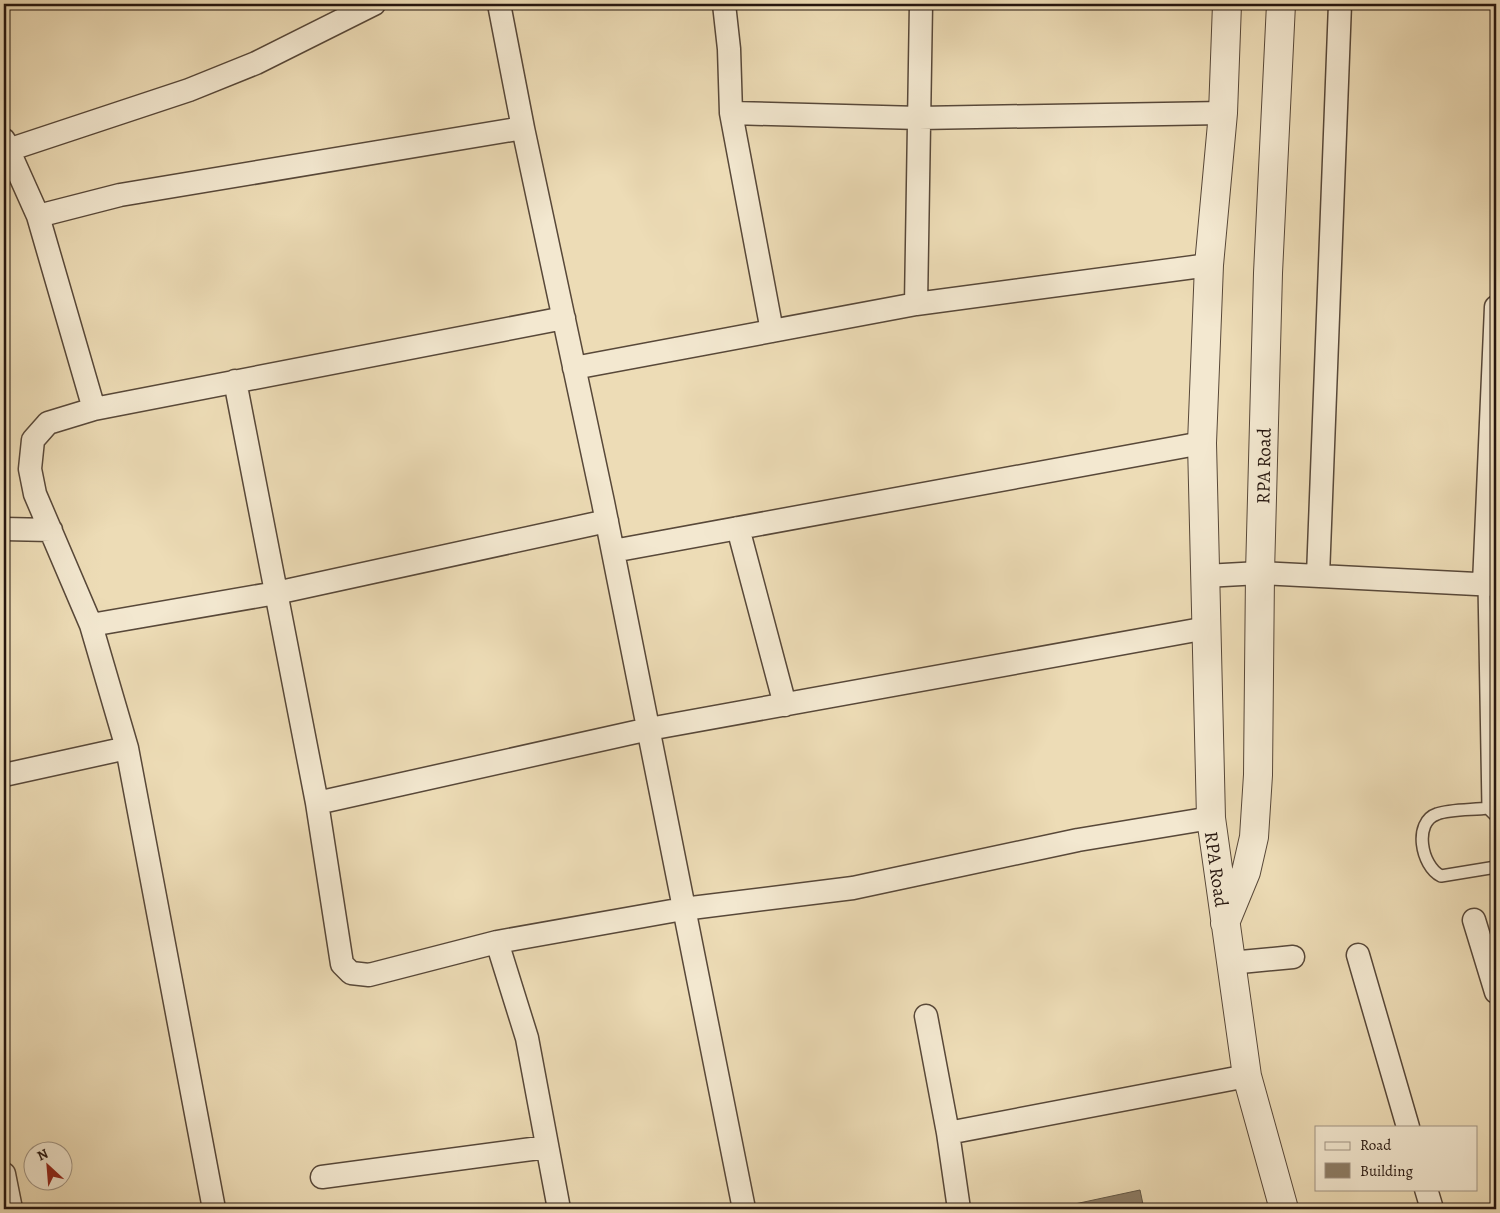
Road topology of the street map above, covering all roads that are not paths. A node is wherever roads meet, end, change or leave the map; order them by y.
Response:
1 (374, 4) edge
2 (499, 4) edge
3 (724, 4) edge
4 (921, 4) edge
5 (1227, 4) edge
6 (1281, 4) edge
7 (1340, 4) edge
8 (731, 113) junction
9 (1223, 113) junction
10 (919, 118) junction
11 (523, 128) junction
12 (6, 145) edge
13 (38, 216) junction
14 (1209, 265) junction
15 (916, 304) junction
16 (1496, 307) edge
17 (564, 318) junction
18 (772, 331) junction
19 (1496, 339) edge
20 (574, 368) junction
21 (235, 381) junction
22 (94, 409) junction
23 (1202, 443) junction
24 (607, 521) junction
25 (738, 528) junction
26 (4, 529) edge
27 (51, 530) junction
28 (613, 551) junction
29 (1260, 573) junction
30 (1205, 576) junction
31 (1318, 576) junction
32 (1490, 585) edge
33 (276, 592) junction
34 (91, 625) junction
35 (1207, 628) junction
36 (1492, 665) edge
37 (785, 705) junction
38 (648, 729) junction
39 (127, 748) junction
40 (4, 775) edge
41 (317, 803) junction
42 (1492, 812) edge
43 (1211, 818) junction
44 (1496, 868) edge
45 (682, 909) junction
46 (1474, 920) dead end
47 (1225, 924) junction
48 (497, 942) junction
49 (1358, 955) dead end
50 (1293, 957) dead end
51 (1230, 963) junction
52 (1496, 992) edge
53 (926, 1016) dead end
54 (1247, 1076) junction
55 (1408, 1126) edge
56 (948, 1133) junction
57 (547, 1147) junction
58 (4, 1174) edge
59 (322, 1177) dead end
60 (1426, 1190) edge
61 (11, 1209) edge
62 (214, 1209) edge
63 (559, 1209) edge
64 (744, 1209) edge
65 (959, 1209) edge
66 (1284, 1209) edge
67 (1432, 1209) edge

1 - 12 street
2 - 11 street
3 - 8 street
4 - 10 street
5 - 9 street, RPA Road
6 - 29 street, RPA Road
7 - 31 street
8 - 10 street
8 - 18 street
9 - 10 street
9 - 14 street, RPA Road
10 - 15 street
11 - 13 street
11 - 17 street
12 - 13 street
13 - 22 street
14 - 15 street
14 - 23 street, RPA Road
15 - 18 street
16 - 19 street
17 - 20 street
17 - 21 street
18 - 20 street
19 - 32 street
20 - 24 street
21 - 22 street
21 - 33 street
22 - 27 street
23 - 25 street
23 - 30 street, RPA Road
24 - 28 street
24 - 33 street
25 - 28 street
25 - 37 street
26 - 27 street
27 - 34 street
28 - 38 street
29 - 30 street
29 - 31 street
29 - 47 street, RPA Road
30 - 35 street, RPA Road
31 - 32 street
32 - 36 lane
33 - 34 street
33 - 41 street
34 - 39 street
35 - 37 street
35 - 43 street, RPA Road
36 - 42 lane
37 - 38 street
38 - 41 street
38 - 45 street
39 - 40 street
39 - 62 street
41 - 48 street
42 - 44 lane
43 - 45 street
43 - 47 street, RPA Road
45 - 48 street
45 - 64 street
46 - 52 street
47 - 51 street, RPA Road
48 - 57 street
49 - 55 street
50 - 51 street
51 - 54 street, RPA Road
53 - 56 street
54 - 56 street
54 - 66 street, RPA Road
56 - 65 street
57 - 59 street
57 - 63 street
58 - 61 street
60 - 67 street

